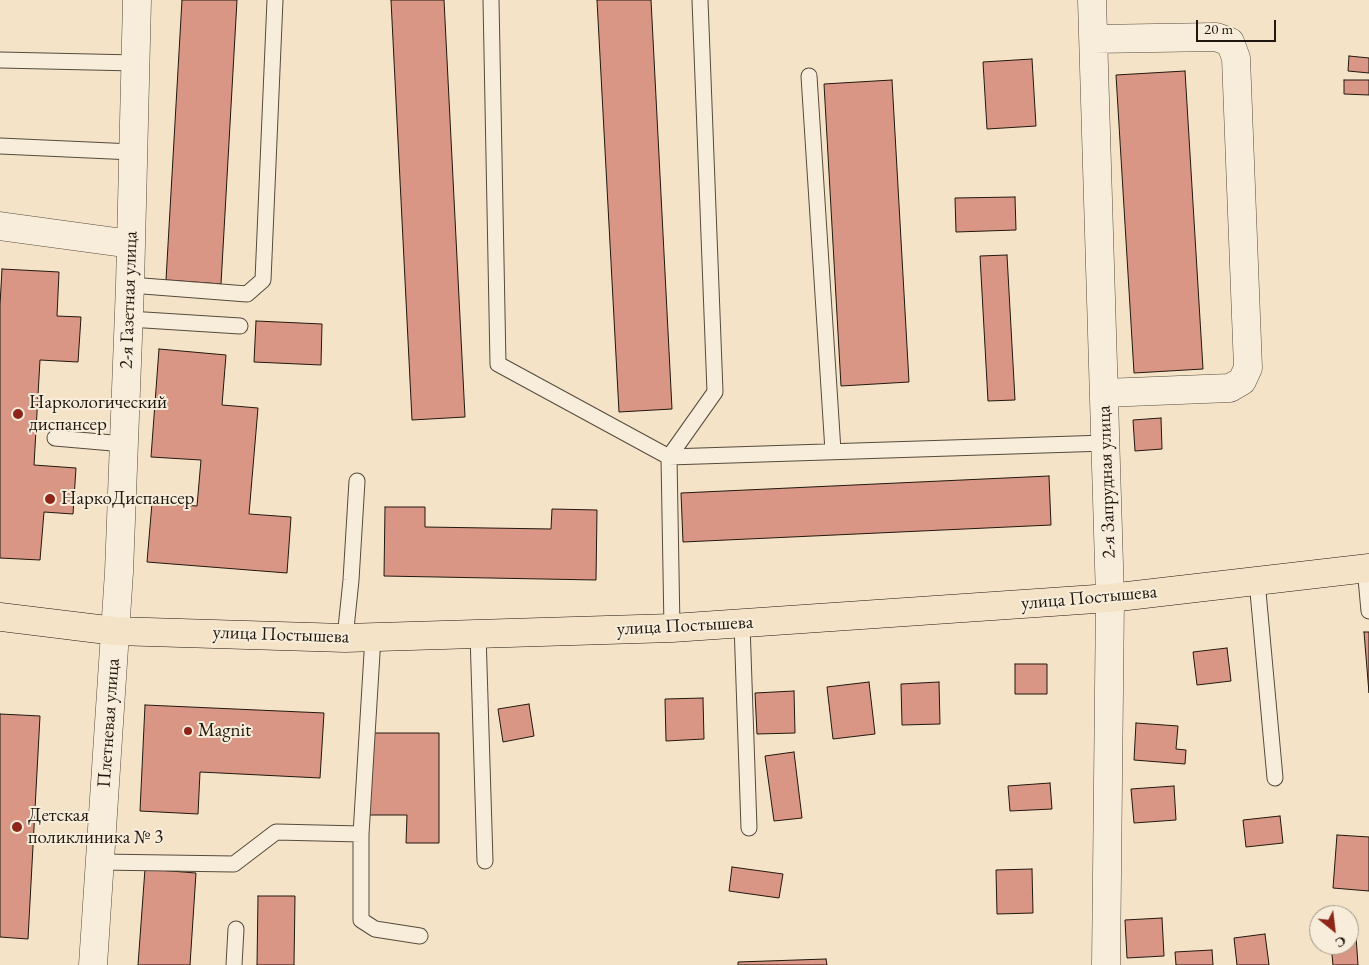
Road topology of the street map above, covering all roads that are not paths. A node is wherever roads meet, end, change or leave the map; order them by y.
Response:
1 (137, 0) edge
2 (274, 0) edge
3 (492, 0) edge
4 (700, 0) edge
5 (1092, 0) edge
6 (1094, 39) junction
7 (0, 60) edge
8 (136, 63) junction
9 (809, 76) dead end
10 (0, 146) edge
11 (133, 152) junction
12 (0, 226) edge
13 (131, 244) junction
14 (130, 285) junction
15 (128, 319) junction
16 (240, 326) dead end
17 (1104, 394) junction
18 (54, 438) dead end
19 (1106, 443) junction
20 (124, 444) junction
21 (833, 451) junction
22 (669, 457) junction
23 (357, 481) dead end
24 (1367, 568) edge
25 (1257, 581) junction
26 (1110, 598) junction
27 (1369, 612) edge
28 (0, 617) edge
29 (742, 624) junction
30 (672, 628) junction
31 (115, 631) junction
32 (478, 634) junction
33 (373, 637) junction
34 (345, 638) junction
35 (1275, 778) dead end
36 (749, 828) dead end
37 (362, 834) junction
38 (485, 861) dead end
39 (100, 862) junction
40 (236, 930) dead end
41 (420, 936) dead end
42 (93, 965) edge
43 (234, 965) edge
44 (1106, 965) edge

1 - 8 street, 2-я Газетная улица
2 - 14 lane
3 - 22 lane
4 - 22 lane
5 - 6 street, 2-я Запрудная улица
6 - 17 street, 2-я Запрудная улица
6 - 17 street
7 - 8 lane
8 - 11 street, 2-я Газетная улица
9 - 21 lane
10 - 11 lane
11 - 13 street, 2-я Газетная улица
12 - 13 street
13 - 14 street, 2-я Газетная улица
14 - 15 street, 2-я Газетная улица
15 - 16 lane
15 - 20 street, 2-я Газетная улица
17 - 19 street, 2-я Запрудная улица
18 - 20 lane
19 - 21 lane
19 - 26 street, 2-я Запрудная улица
20 - 31 street, 2-я Газетная улица
21 - 22 lane
22 - 30 lane
23 - 34 lane
24 - 25 main road, улица Постышева
24 - 27 lane
25 - 26 main road, улица Постышева
25 - 35 lane
26 - 29 main road, улица Постышева
26 - 44 street, 2-я Запрудная улица
28 - 31 main road, улица Постышева
29 - 30 main road, улица Постышева
29 - 36 lane
30 - 32 main road, улица Постышева
31 - 34 main road, улица Постышева
31 - 39 street, Плетневая улица
32 - 33 main road, улица Постышева
32 - 38 lane
33 - 34 main road, улица Постышева
33 - 37 lane
37 - 39 lane
37 - 41 lane
39 - 42 street, Плетневая улица
40 - 43 lane

